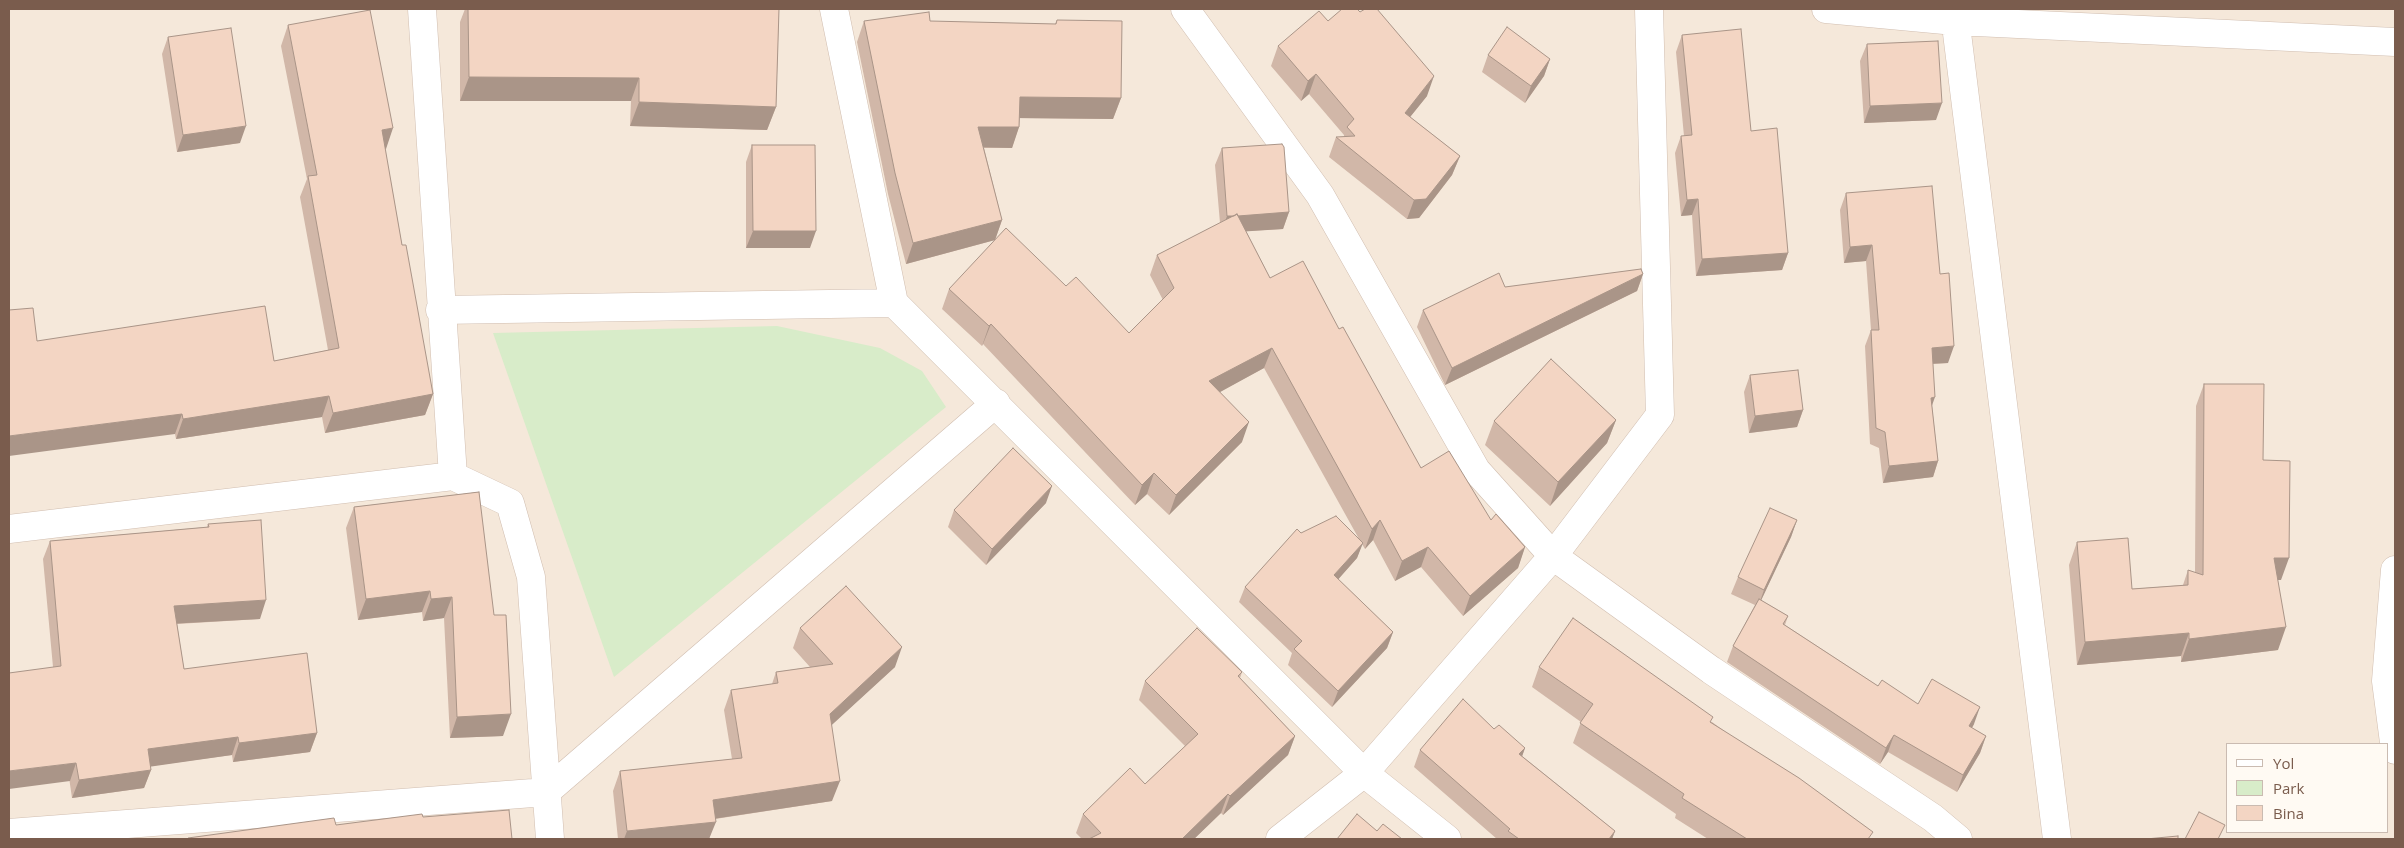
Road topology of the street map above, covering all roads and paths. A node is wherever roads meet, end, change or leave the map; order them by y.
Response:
1 (422, 9) edge
2 (834, 9) edge
3 (1185, 9) edge
4 (1649, 9) edge
5 (1826, 9) edge
6 (1955, 15) edge
7 (2395, 42) edge
8 (894, 303) junction
9 (440, 310) junction
10 (996, 403) junction
11 (453, 476) junction
12 (9, 528) edge
13 (1553, 556) junction
14 (2395, 570) edge
15 (2391, 681) edge
16 (2395, 750) edge
17 (1364, 773) junction
18 (546, 792) junction
19 (9, 833) edge
20 (550, 839) edge
21 (1280, 839) edge
22 (1448, 839) edge
23 (1958, 839) edge
24 (2057, 839) edge

1 - 9 street
2 - 8 street
3 - 13 street
4 - 13 street
5 - 6 street
6 - 7 street
6 - 24 street
8 - 9 street
8 - 10 street
9 - 11 street
10 - 17 street
10 - 18 street
11 - 12 street
11 - 18 street
13 - 17 street
13 - 23 street
14 - 15 street
15 - 16 street
17 - 21 street
17 - 22 street
18 - 19 street
18 - 20 street

